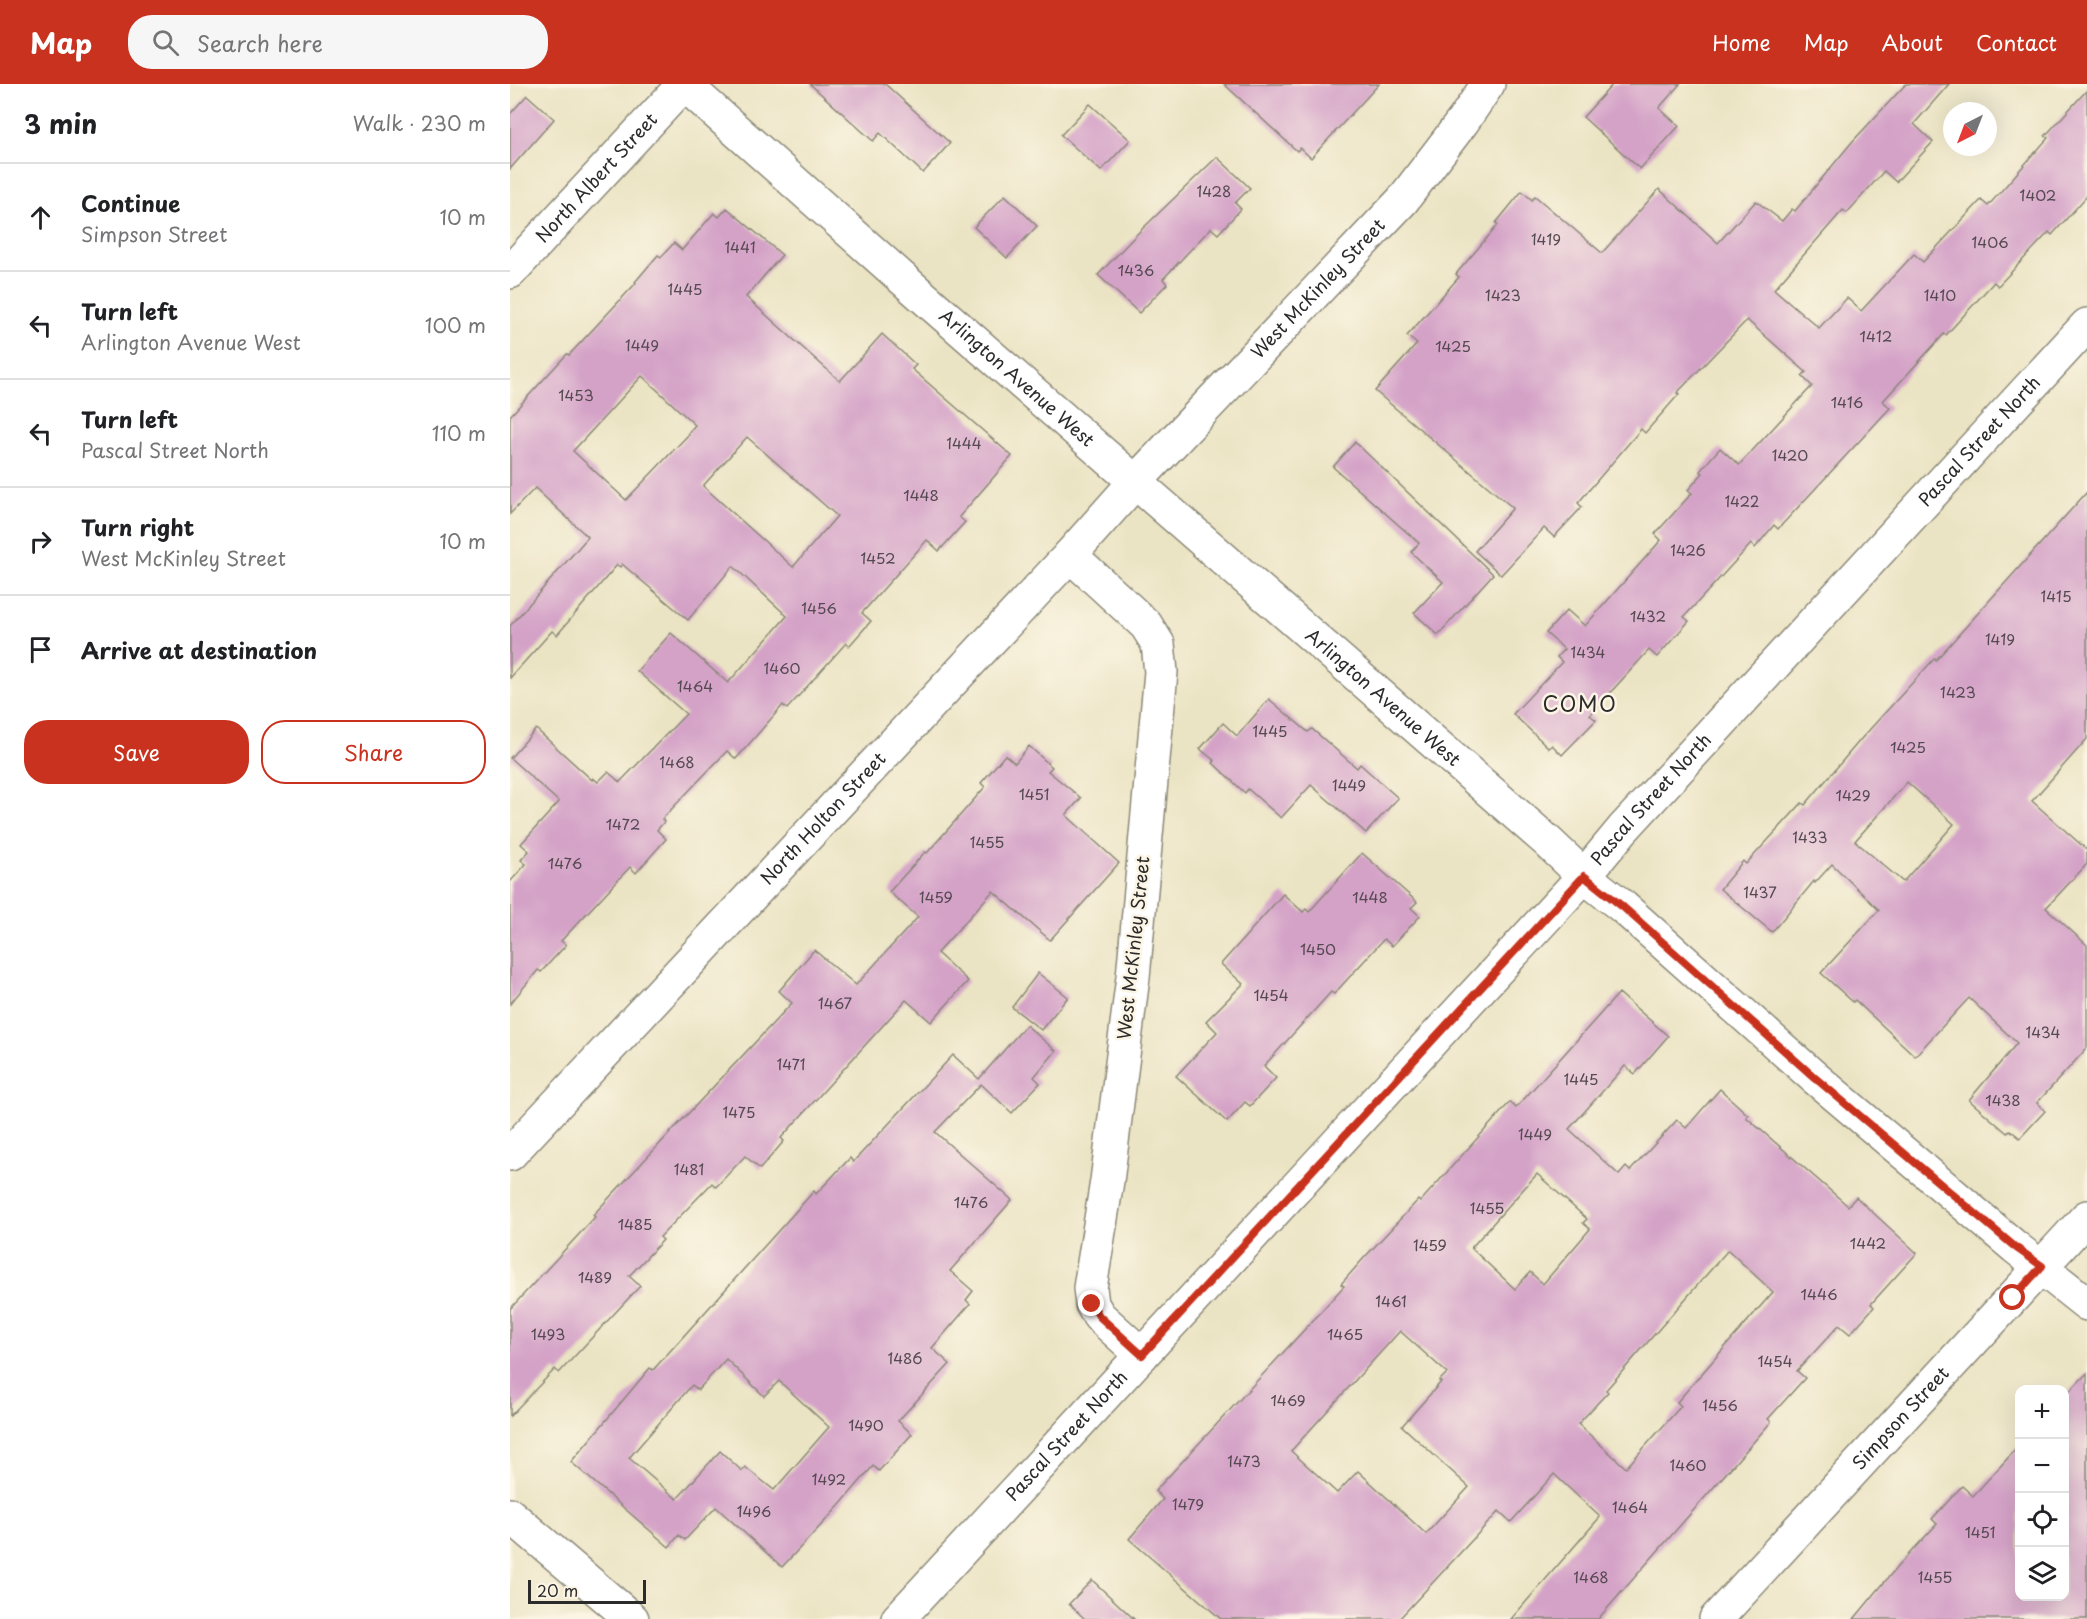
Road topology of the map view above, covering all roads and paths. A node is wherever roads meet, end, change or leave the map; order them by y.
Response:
1 (684, 84) edge
2 (1488, 84) edge
3 (510, 272) edge
4 (2087, 325) edge
5 (1135, 482) junction
6 (1070, 555) junction
7 (1584, 876) junction
8 (510, 1154) edge
9 (2087, 1217) edge
10 (2042, 1266) junction
11 (2087, 1304) edge
12 (1142, 1355) junction
13 (510, 1515) edge
14 (632, 1619) edge
15 (898, 1619) edge
16 (1716, 1619) edge

1 - 3 street, North Albert Street
1 - 5 street, Arlington Avenue West
2 - 5 street, West McKinley Street
4 - 7 street, Pascal Street North
5 - 6 street, North Holton Street
5 - 7 street, Arlington Avenue West
6 - 8 street, North Holton Street
6 - 12 street, West McKinley Street
7 - 10 street, Arlington Avenue West
7 - 12 street, Pascal Street North
9 - 10 street, Simpson Street
10 - 11 street, Arlington Avenue West
10 - 16 street, Simpson Street
12 - 15 street, Pascal Street North
13 - 14 street

